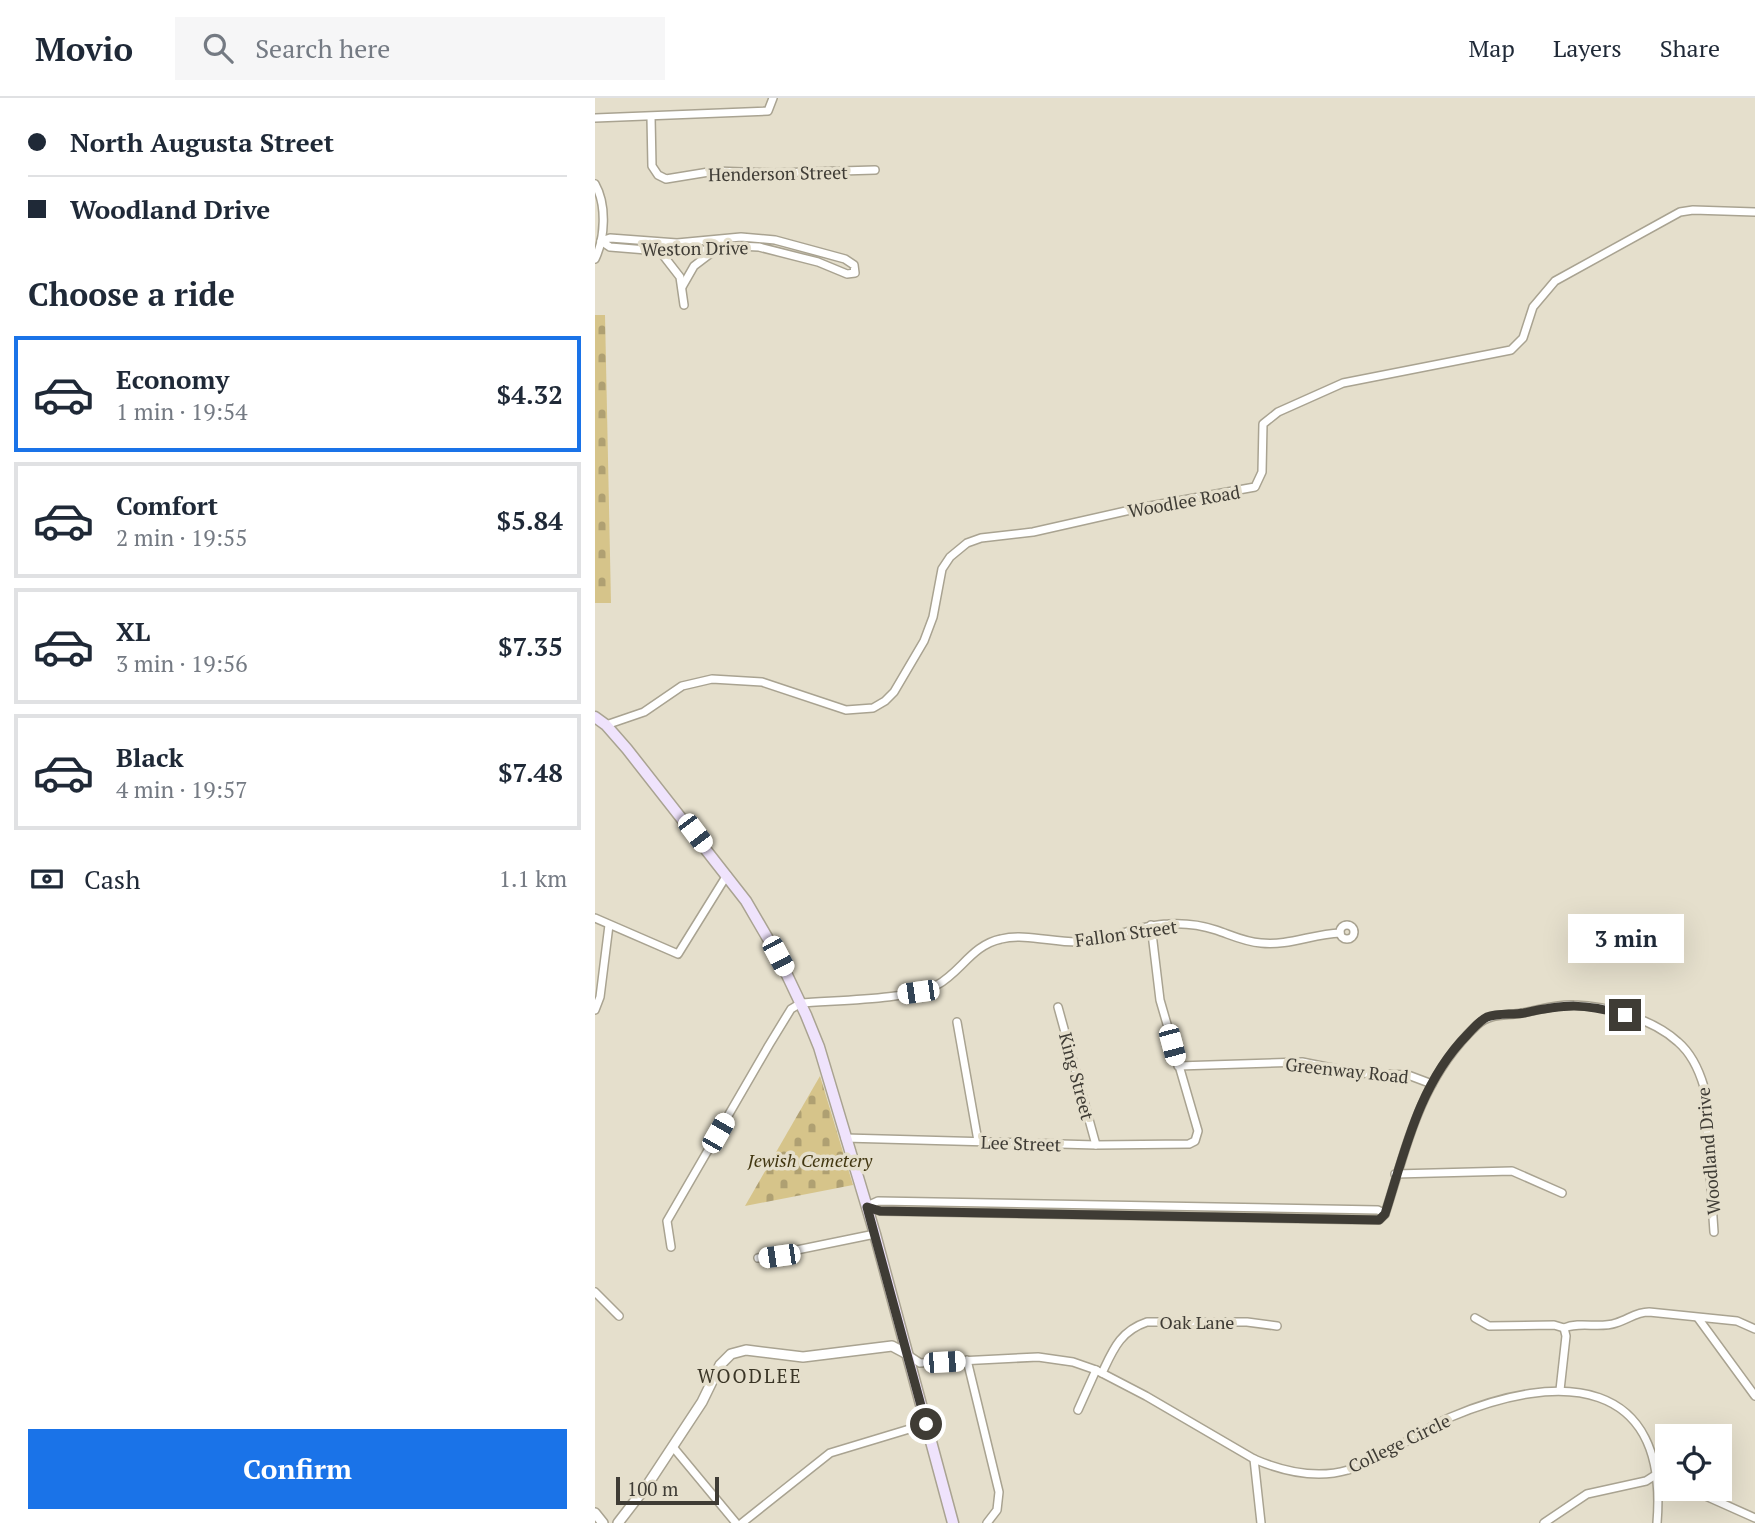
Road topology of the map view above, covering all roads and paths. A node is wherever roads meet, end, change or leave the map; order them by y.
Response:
1 (773, 98) edge
2 (652, 117) junction
3 (595, 118) edge
4 (875, 170) dead end
5 (595, 184) edge
6 (1755, 212) edge
7 (601, 241) junction
8 (659, 242) junction
9 (719, 248) junction
10 (659, 251) junction
11 (595, 259) edge
12 (681, 288) junction
13 (684, 306) dead end
14 (595, 717) edge
15 (606, 725) junction
16 (727, 875) junction
17 (595, 918) edge
18 (609, 925) junction
19 (1151, 925) junction
20 (1340, 933) dead end
21 (801, 1003) junction
22 (1058, 1007) dead end
23 (595, 1010) edge
24 (957, 1022) dead end
25 (1178, 1066) junction
26 (1431, 1084) junction
27 (845, 1138) junction
28 (978, 1142) junction
29 (1096, 1145) junction
30 (1395, 1174) junction
31 (1562, 1193) dead end
32 (867, 1207) junction
33 (1714, 1232) dead end
34 (875, 1234) junction
35 (671, 1247) dead end
36 (758, 1258) dead end
37 (595, 1292) edge
38 (619, 1316) dead end
39 (1475, 1318) dead end
40 (1698, 1318) junction
41 (1276, 1326) dead end
42 (1564, 1328) junction
43 (1755, 1329) edge
44 (907, 1354) junction
45 (967, 1360) junction
46 (1099, 1372) junction
47 (1560, 1390) junction
48 (1755, 1396) edge
49 (1077, 1410) dead end
50 (926, 1424) junction
51 (673, 1447) junction
52 (1254, 1459) junction
53 (1655, 1468) edge
54 (1655, 1475) edge
55 (1657, 1501) edge
56 (1717, 1501) edge
57 (595, 1513) edge
58 (1755, 1518) edge
59 (603, 1523) edge
60 (618, 1523) edge
61 (736, 1523) edge
62 (742, 1523) edge
63 (953, 1523) edge
64 (987, 1523) edge
65 (1261, 1523) edge
66 (1544, 1523) edge
67 (1657, 1523) edge

1 - 2 street
2 - 3 street
2 - 4 street, Henderson Street
5 - 7 street
6 - 15 street, Woodlee Road
7 - 8 street, Weston Drive
7 - 10 street, Weston Drive
7 - 11 street
8 - 9 street, Weston Drive
8 - 10 street
9 - 10 street, Weston Drive
9 - 12 street
10 - 12 street
12 - 13 street
14 - 15 main road
15 - 16 main road
16 - 18 street
16 - 21 main road
17 - 18 street
18 - 23 street
19 - 20 street, Fallon Street
19 - 21 street, Fallon Street
19 - 25 street
21 - 27 main road
21 - 35 street
22 - 29 street, King Street
24 - 28 street
25 - 26 street, Greenway Road
25 - 29 street, Lee Street
26 - 30 street, Woodland Drive
26 - 33 street, Woodland Drive
27 - 28 street, Lee Street
27 - 32 main road
28 - 29 street, Lee Street
30 - 31 street
30 - 32 street, Woodland Drive
32 - 34 main road
34 - 36 street
34 - 44 main road
37 - 38 street
39 - 42 street
40 - 42 street
40 - 43 street
40 - 48 street
41 - 46 street, Oak Lane
42 - 47 street
44 - 45 street, College Circle
44 - 50 main road
44 - 51 street
45 - 46 street, College Circle
45 - 64 street
46 - 49 street, Oak Lane
46 - 52 street, College Circle
47 - 52 street, College Circle
47 - 53 street, College Circle
50 - 62 street
50 - 63 main road
51 - 60 street
51 - 61 street
52 - 65 street
54 - 66 street
55 - 67 street, College Circle
56 - 58 street
57 - 59 street

